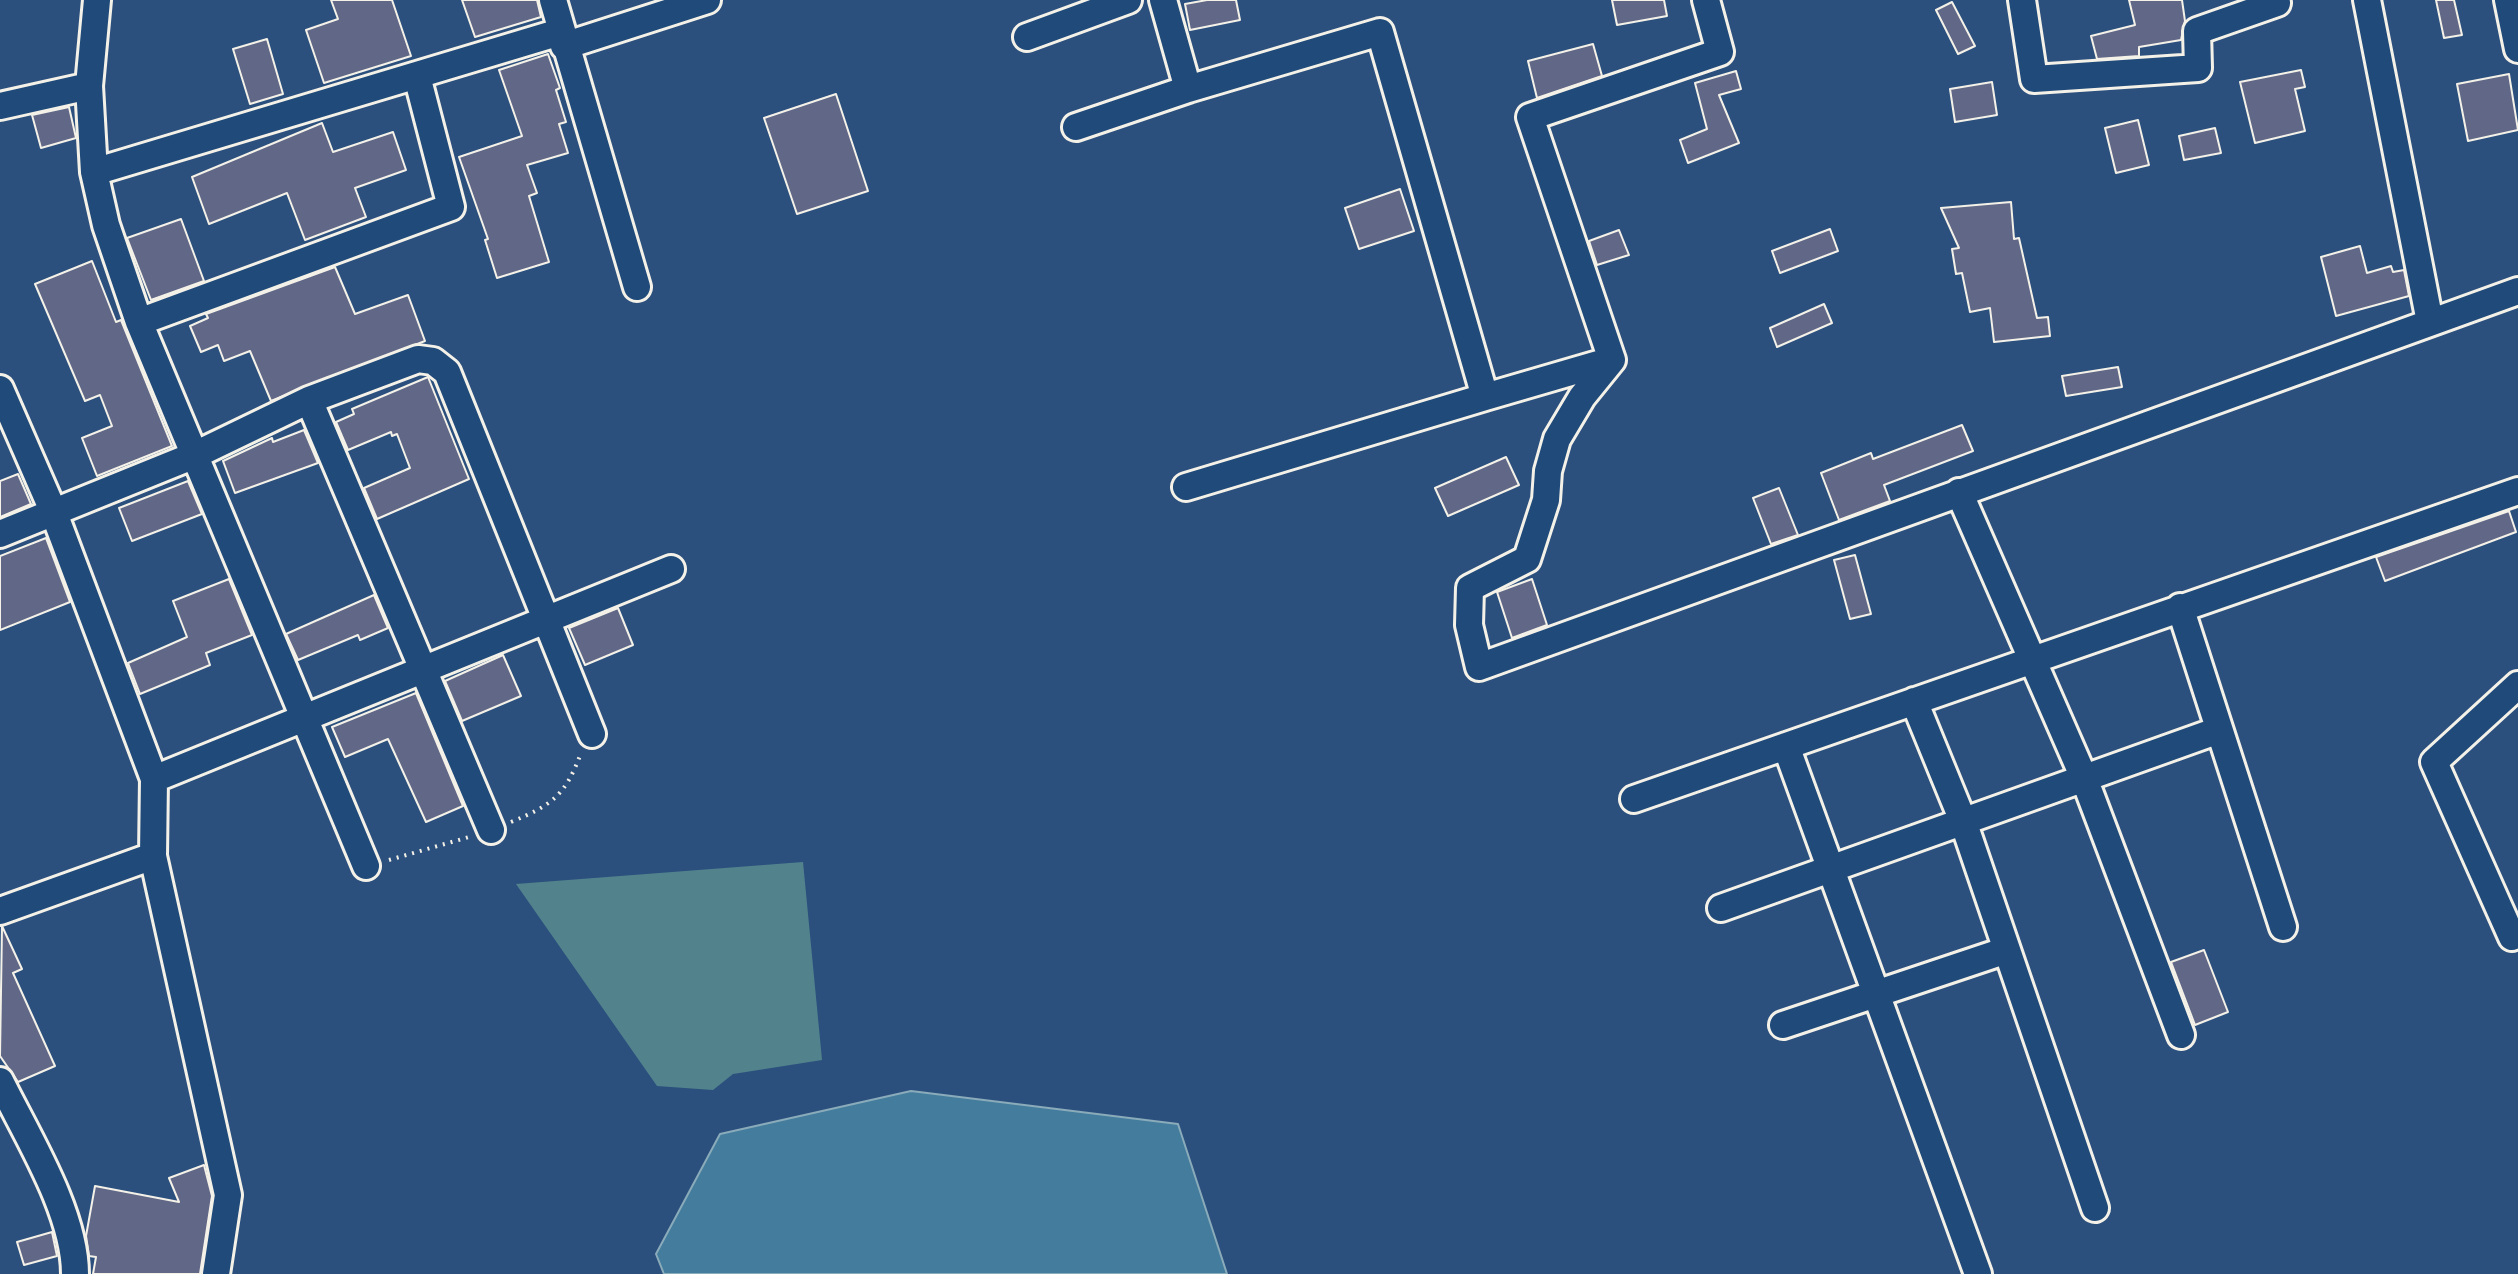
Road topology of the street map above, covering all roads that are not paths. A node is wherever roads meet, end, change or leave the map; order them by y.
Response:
1 (97, 0) edge
2 (553, 0) edge
3 (707, 0) edge
4 (1128, 0) edge
5 (1163, 0) edge
6 (1706, 0) edge
7 (2022, 0) edge
8 (2367, 0) edge
9 (2508, 0) edge
10 (2281, 1) edge
11 (1027, 37) dead end
12 (562, 39) junction
13 (2518, 49) edge
14 (417, 76) junction
15 (89, 86) junction
16 (1188, 89) junction
17 (0, 106) edge
18 (1076, 127) dead end
19 (94, 172) junction
20 (637, 287) dead end
21 (2518, 291) edge
22 (139, 322) junction
23 (2430, 322) junction
24 (1612, 360) junction
25 (0, 389) edge
26 (1485, 397) junction
27 (309, 400) junction
28 (195, 455) junction
29 (1186, 487) dead end
30 (2518, 491) edge
31 (1959, 492) junction
32 (54, 513) junction
33 (0, 534) edge
34 (671, 569) dead end
35 (2180, 607) junction
36 (545, 618) junction
37 (2031, 658) junction
38 (423, 668) junction
39 (2518, 685) edge
40 (1914, 701) junction
41 (303, 720) junction
42 (2219, 730) junction
43 (592, 734) dead end
44 (1786, 746) junction
45 (2084, 778) junction
46 (154, 779) junction
47 (1634, 799) dead end
48 (1963, 821) junction
49 (491, 830) dead end
50 (153, 856) junction
51 (366, 866) dead end
52 (1831, 869) junction
53 (1721, 908) dead end
54 (0, 911) edge
55 (2283, 927) dead end
56 (2512, 937) dead end
57 (2007, 950) junction
58 (1877, 996) junction
59 (1783, 1025) dead end
60 (2181, 1035) dead end
61 (0, 1081) edge
62 (2095, 1208) dead end
63 (75, 1274) edge
64 (216, 1274) edge
65 (1978, 1274) edge

1 - 15 street
2 - 12 street
3 - 12 street
4 - 11 street
5 - 16 street
6 - 24 street
7 - 10 street
8 - 23 street
9 - 13 street
12 - 14 street
12 - 20 street
14 - 19 street
14 - 22 street
15 - 17 street
15 - 19 street
16 - 18 street
16 - 26 street
19 - 22 street
21 - 23 street
22 - 28 street
23 - 31 street
24 - 26 street
24 - 31 street
25 - 32 street
26 - 29 street
27 - 28 street
27 - 36 street
27 - 38 street
28 - 32 street
28 - 41 street
30 - 35 street
31 - 37 street
32 - 33 street
32 - 46 street
34 - 36 street
35 - 37 street
35 - 42 street
36 - 38 street
36 - 43 street
37 - 40 street
37 - 45 street
38 - 41 street
38 - 49 street
39 - 56 street
40 - 44 street
40 - 48 street
41 - 46 street
41 - 51 street
42 - 45 street
42 - 55 street
44 - 47 street
44 - 52 street
45 - 48 street
45 - 60 street
46 - 50 street
48 - 52 street
48 - 57 street
50 - 54 street
50 - 64 street
52 - 53 street
52 - 58 street
57 - 58 street
57 - 62 street
58 - 59 street
58 - 65 street
61 - 63 street

